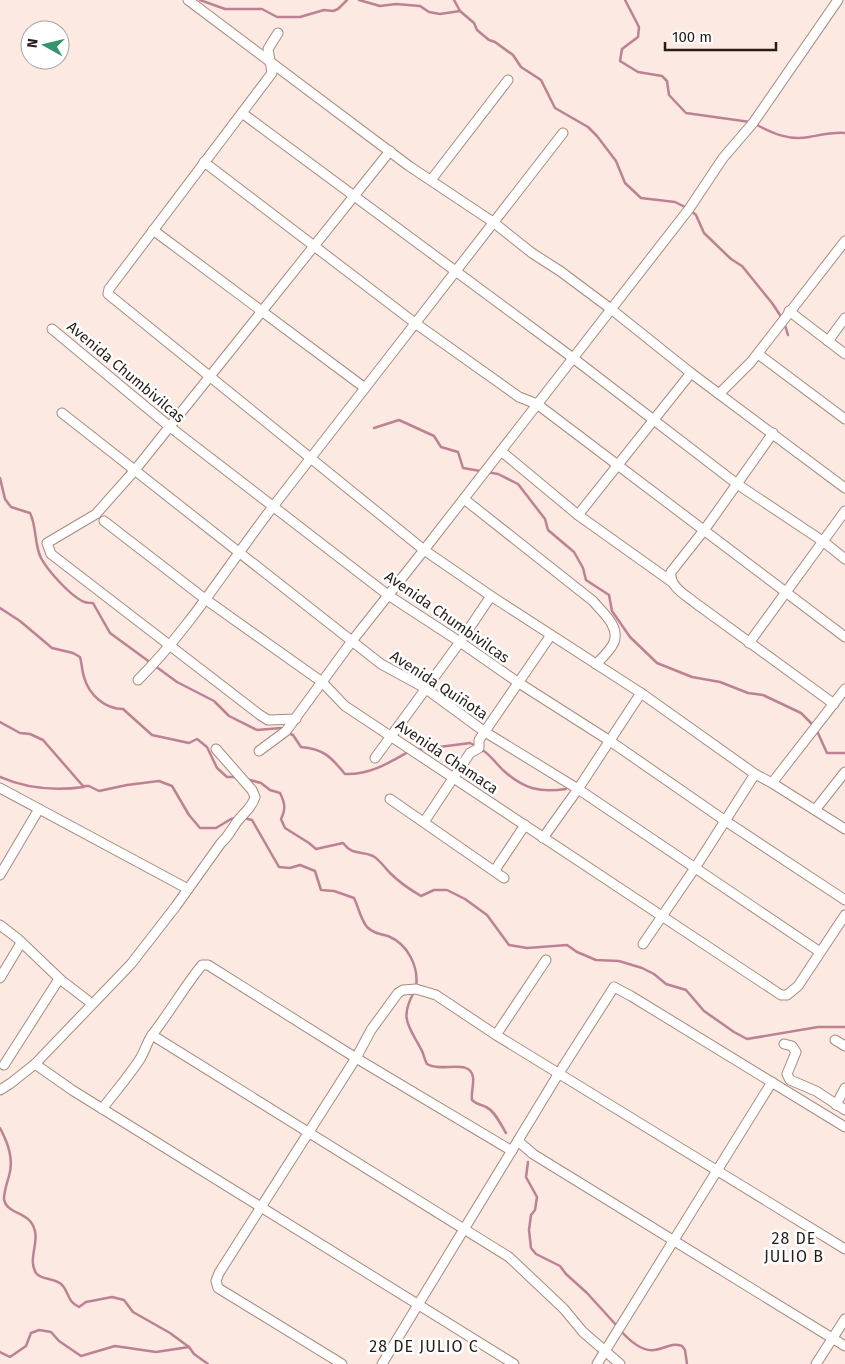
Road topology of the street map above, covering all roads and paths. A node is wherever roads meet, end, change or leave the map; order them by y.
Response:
1 (188, 0) edge
2 (838, 0) edge
3 (278, 33) dead end
4 (270, 61) junction
5 (508, 80) dead end
6 (242, 113) junction
7 (563, 133) dead end
8 (390, 151) junction
9 (204, 162) junction
10 (431, 180) junction
11 (354, 196) junction
12 (493, 222) junction
13 (153, 230) junction
14 (845, 241) edge
15 (314, 246) junction
16 (456, 271) junction
17 (611, 309) junction
18 (789, 311) junction
19 (262, 312) junction
20 (845, 318) edge
21 (415, 323) junction
22 (52, 329) dead end
23 (828, 341) junction
24 (758, 354) junction
25 (845, 354) edge
26 (573, 358) junction
27 (691, 373) junction
28 (210, 377) junction
29 (365, 388) junction
30 (719, 394) junction
31 (537, 404) junction
32 (62, 413) dead end
33 (845, 418) edge
34 (654, 420) junction
35 (170, 427) junction
36 (773, 432) junction
37 (500, 451) junction
38 (311, 458) junction
39 (618, 465) junction
40 (135, 470) junction
41 (737, 484) junction
42 (845, 488) edge
43 (464, 499) junction
44 (273, 506) junction
45 (845, 511) edge
46 (578, 515) junction
47 (104, 521) dead end
48 (704, 529) junction
49 (824, 542) junction
50 (424, 550) junction
51 (239, 552) junction
52 (845, 558) edge
53 (672, 582) junction
54 (785, 592) junction
55 (388, 595) junction
56 (491, 596) junction
57 (205, 599) junction
58 (551, 635) junction
59 (845, 637) edge
60 (352, 641) junction
61 (460, 642) junction
62 (749, 643) junction
63 (169, 645) junction
64 (596, 664) junction
65 (138, 680) dead end
66 (322, 682) junction
67 (519, 683) junction
68 (425, 688) junction
69 (845, 689) edge
70 (641, 693) junction
71 (834, 704) junction
72 (296, 719) junction
73 (485, 732) junction
74 (390, 735) junction
75 (610, 741) junction
76 (216, 749) dead end
77 (259, 751) dead end
78 (375, 758) dead end
79 (845, 772) edge
80 (755, 774) junction
81 (454, 779) junction
82 (772, 783) junction
83 (0, 788) edge
84 (578, 789) junction
85 (390, 799) dead end
86 (39, 809) junction
87 (815, 810) junction
88 (724, 820) junction
89 (424, 822) junction
90 (525, 825) junction
91 (845, 829) edge
92 (543, 838) junction
93 (695, 868) junction
94 (495, 870) junction
95 (0, 876) edge
96 (504, 878) dead end
97 (188, 889) junction
98 (845, 900) edge
99 (845, 916) edge
100 (662, 917) junction
101 (0, 925) edge
102 (21, 943) junction
103 (643, 944) dead end
104 (820, 952) junction
105 (546, 960) dead end
106 (0, 978) edge
107 (59, 978) junction
108 (92, 1004) junction
109 (152, 1035) junction
110 (496, 1035) junction
111 (835, 1040) dead end
112 (784, 1044) dead end
113 (845, 1046) edge
114 (356, 1058) junction
115 (35, 1064) junction
116 (4, 1065) dead end
117 (559, 1073) junction
118 (772, 1082) junction
119 (845, 1088) edge
120 (0, 1090) edge
121 (836, 1105) junction
122 (102, 1109) junction
123 (845, 1110) edge
124 (845, 1128) edge
125 (308, 1132) junction
126 (518, 1141) junction
127 (512, 1151) junction
128 (717, 1169) junction
129 (260, 1207) junction
130 (464, 1228) junction
131 (673, 1241) junction
132 (845, 1249) edge
133 (418, 1304) junction
134 (845, 1319) edge
135 (833, 1339) junction
136 (845, 1346) edge
137 (606, 1351) junction
138 (342, 1364) edge
139 (382, 1364) edge
140 (514, 1364) edge
141 (597, 1364) edge
142 (620, 1364) edge
143 (816, 1364) edge

1 - 4 street
2 - 17 street
3 - 4 street
4 - 6 street
4 - 8 street
5 - 10 street
6 - 9 street
6 - 11 street
7 - 12 street
8 - 10 street
8 - 11 street
9 - 13 street
9 - 15 street
10 - 12 street
11 - 15 street
11 - 16 street
12 - 16 street
12 - 17 street
13 - 19 street
13 - 28 street
14 - 18 street
15 - 19 street
15 - 21 street
16 - 21 street
16 - 26 street
17 - 26 street
17 - 27 street
18 - 23 street
18 - 24 street
19 - 28 street
19 - 29 street
20 - 23 street
21 - 29 street
21 - 31 street
22 - 35 street, Avenida Chumbivilcas
23 - 25 street
24 - 30 street
24 - 33 street
26 - 31 street
26 - 34 street
27 - 30 street
27 - 34 street
28 - 35 street
28 - 38 street
29 - 38 street
30 - 36 street
31 - 37 street
31 - 39 street
32 - 40 street, Avenida Quiñota
34 - 39 street
34 - 41 street
35 - 40 street
35 - 44 street, Avenida Chumbivilcas
36 - 41 street
36 - 42 street
37 - 43 street
37 - 46 street
38 - 44 street
38 - 50 street
39 - 46 street
39 - 48 street
40 - 51 street, Avenida Quiñota
40 - 63 street
41 - 48 street
41 - 49 street
43 - 50 street
43 - 64 street
44 - 51 street
44 - 55 street, Avenida Chumbivilcas
45 - 49 street
46 - 53 street
47 - 57 street, Avenida Chamaca
48 - 53 street
48 - 54 street
49 - 52 street
49 - 54 street
50 - 55 street
50 - 56 street
51 - 57 street
51 - 60 street, Avenida Quiñota
53 - 62 street
54 - 59 street
54 - 62 street
55 - 60 street
55 - 61 street, Avenida Chumbivilcas
56 - 58 street
56 - 61 street
57 - 63 street
57 - 66 street, Avenida Chamaca
58 - 64 street
58 - 67 street
60 - 66 street
60 - 68 street, Avenida Quiñota
61 - 67 street, Avenida Chumbivilcas
61 - 68 street
62 - 71 street
63 - 65 street
63 - 72 street
64 - 70 street
66 - 72 street
66 - 74 street, Avenida Chamaca
67 - 73 street
67 - 75 street, Avenida Chumbivilcas
68 - 73 street, Avenida Quiñota
68 - 74 street
69 - 71 street
70 - 75 street
70 - 80 street
71 - 82 street
72 - 77 street
73 - 81 street
73 - 84 street, Avenida Quiñota
74 - 78 street
74 - 81 street, Avenida Chamaca
75 - 84 street
75 - 88 street, Avenida Chumbivilcas
76 - 97 street
79 - 87 street
80 - 82 street
80 - 88 street
81 - 89 street
81 - 90 street, Avenida Chamaca
82 - 87 street
83 - 86 street
84 - 92 street
84 - 93 street, Avenida Quiñota
85 - 89 street
86 - 95 street
86 - 97 street
87 - 91 street
88 - 93 street
88 - 98 street, Avenida Chumbivilcas
89 - 94 street
90 - 92 street, Avenida Chamaca
90 - 94 street
92 - 100 street, Avenida Chamaca
93 - 100 street
93 - 104 street, Avenida Quiñota
94 - 96 street
97 - 108 street
99 - 104 street
100 - 103 street
100 - 104 street, Avenida Chamaca
101 - 102 street
102 - 106 street
102 - 107 street
105 - 110 street
107 - 108 street
107 - 116 street
108 - 115 street
109 - 114 street
109 - 122 street
109 - 125 street
110 - 114 street
110 - 117 street
111 - 113 street
112 - 121 street
114 - 125 street
114 - 127 street
115 - 120 street
115 - 122 street
117 - 118 street
117 - 126 street
117 - 128 street
118 - 124 street
118 - 128 street
119 - 121 street
121 - 123 street
122 - 129 street
125 - 129 street
125 - 130 street
126 - 127 street
126 - 131 street
127 - 130 street
128 - 131 street
128 - 132 street
129 - 133 street
129 - 138 street
130 - 133 street
130 - 137 street
131 - 135 street
131 - 137 street
133 - 139 street
133 - 140 street
134 - 135 street
135 - 136 street
135 - 143 street
137 - 141 street
137 - 142 street

